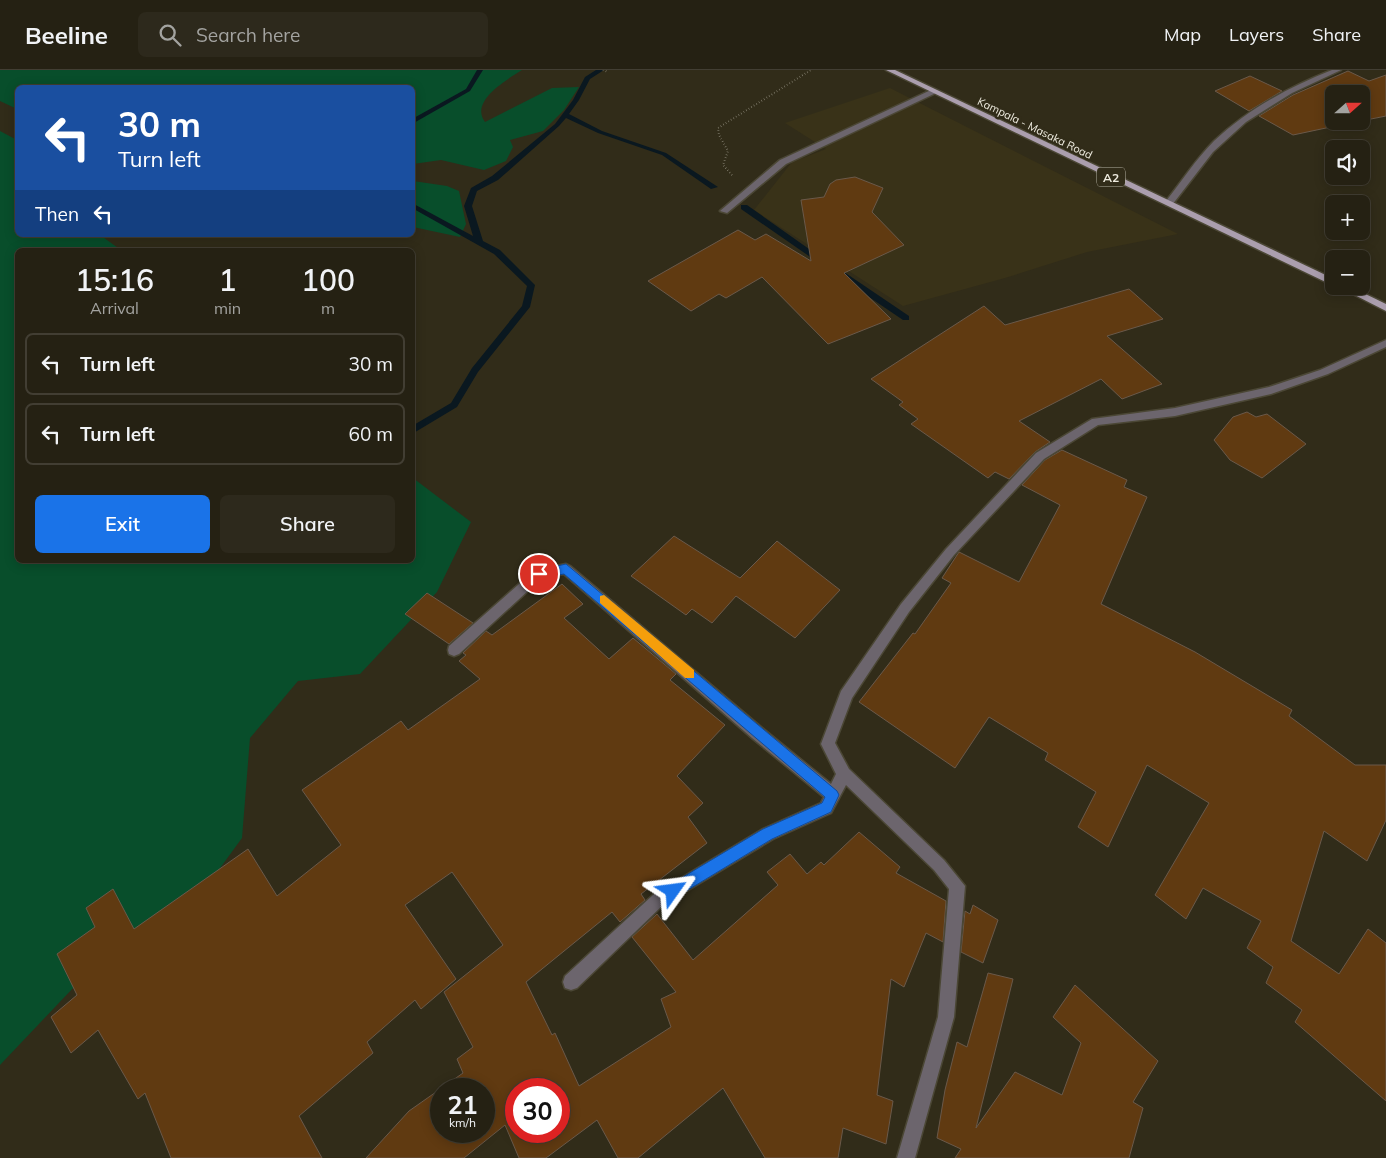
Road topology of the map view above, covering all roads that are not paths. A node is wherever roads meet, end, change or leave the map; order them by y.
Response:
1 (889, 70) edge
2 (1338, 70) edge
3 (934, 92) junction
4 (1169, 203) junction
5 (727, 209) road end
6 (1325, 279) edge
7 (1359, 295) edge
8 (1386, 308) edge
9 (1386, 343) edge
10 (454, 650) dead end
11 (844, 774) junction
12 (833, 795) junction
13 (571, 982) dead end
14 (906, 1158) edge

1 - 3 main road, Kampala - Masaka Road / A2
2 - 4 street
3 - 4 main road, Kampala - Masaka Road / A2
3 - 5 street
4 - 6 main road, Kampala - Masaka Road / A2
7 - 8 main road
9 - 11 street
10 - 12 street
11 - 12 street
11 - 14 street
12 - 13 street

